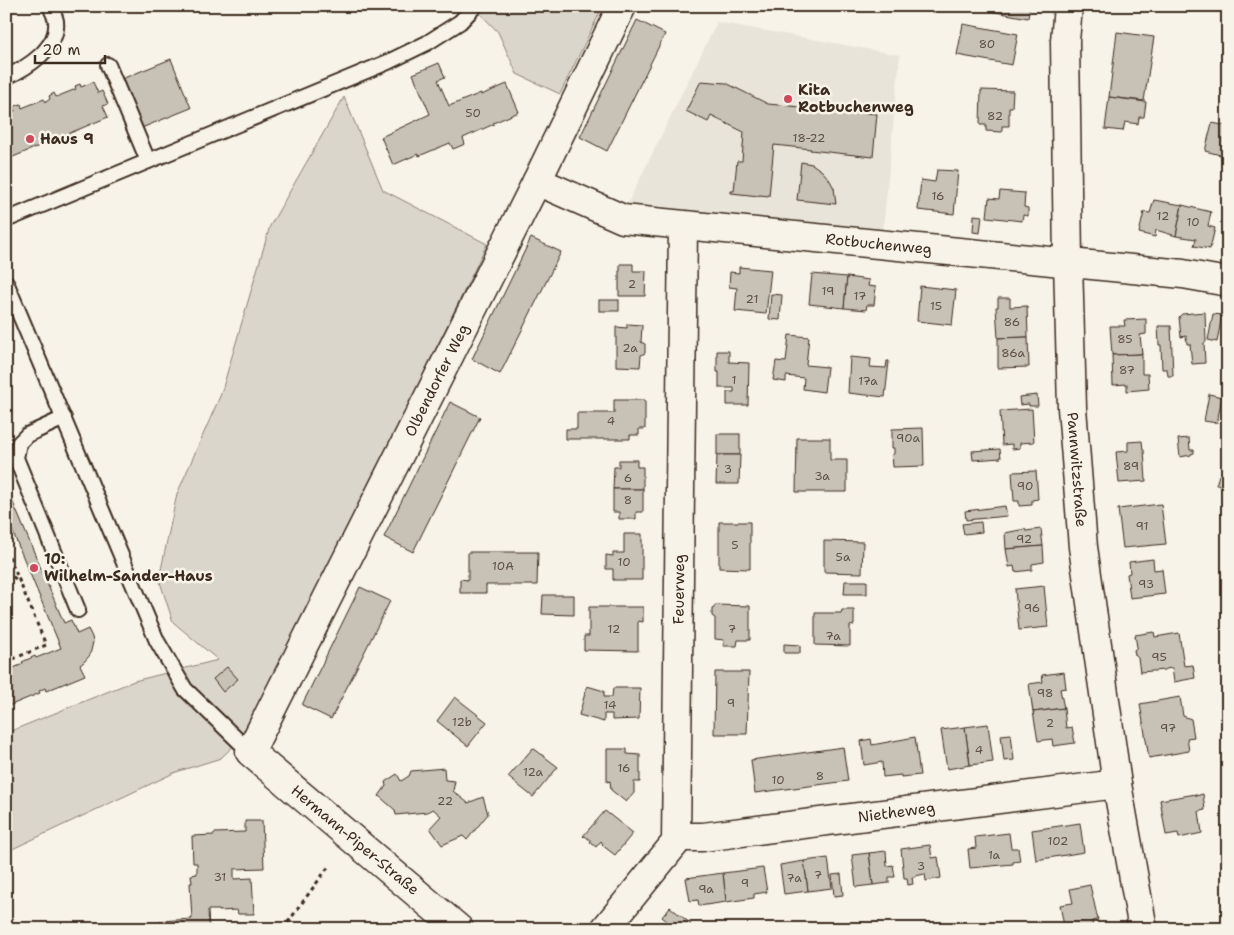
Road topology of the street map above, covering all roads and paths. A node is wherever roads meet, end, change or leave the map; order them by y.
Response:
1 (50, 6) edge
2 (475, 6) edge
3 (622, 6) edge
4 (1068, 6) edge
5 (108, 65) dead end
6 (6, 77) edge
7 (148, 161) junction
8 (537, 181) junction
9 (6, 220) edge
10 (683, 226) junction
11 (1068, 262) junction
12 (6, 282) edge
13 (1228, 282) edge
14 (64, 418) junction
15 (6, 549) edge
16 (6, 572) edge
17 (20, 582) junction
18 (78, 610) dead end
19 (6, 662) edge
20 (250, 752) junction
21 (1117, 784) junction
22 (677, 836) junction
23 (329, 866) dead end
24 (283, 929) edge
25 (459, 929) edge
26 (605, 929) edge
27 (1143, 929) edge

1 - 6 lane
2 - 7 lane
3 - 8 street, Olbendorfer Weg
4 - 11 street, Pannwitzstraße
5 - 7 lane
7 - 9 lane
8 - 10 street, Rotbuchenweg
8 - 20 street, Olbendorfer Weg
10 - 11 street, Rotbuchenweg
10 - 22 street, Feuerweg
11 - 13 street, Rotbuchenweg
11 - 21 street, Pannwitzstraße
12 - 14 lane
14 - 18 lane
14 - 20 lane
15 - 17 path
16 - 17 path
17 - 19 path
20 - 25 street, Hermann-Piper-Straße
21 - 22 street, Nietheweg
21 - 27 street, Pannwitzstraße
22 - 26 street
23 - 24 path

